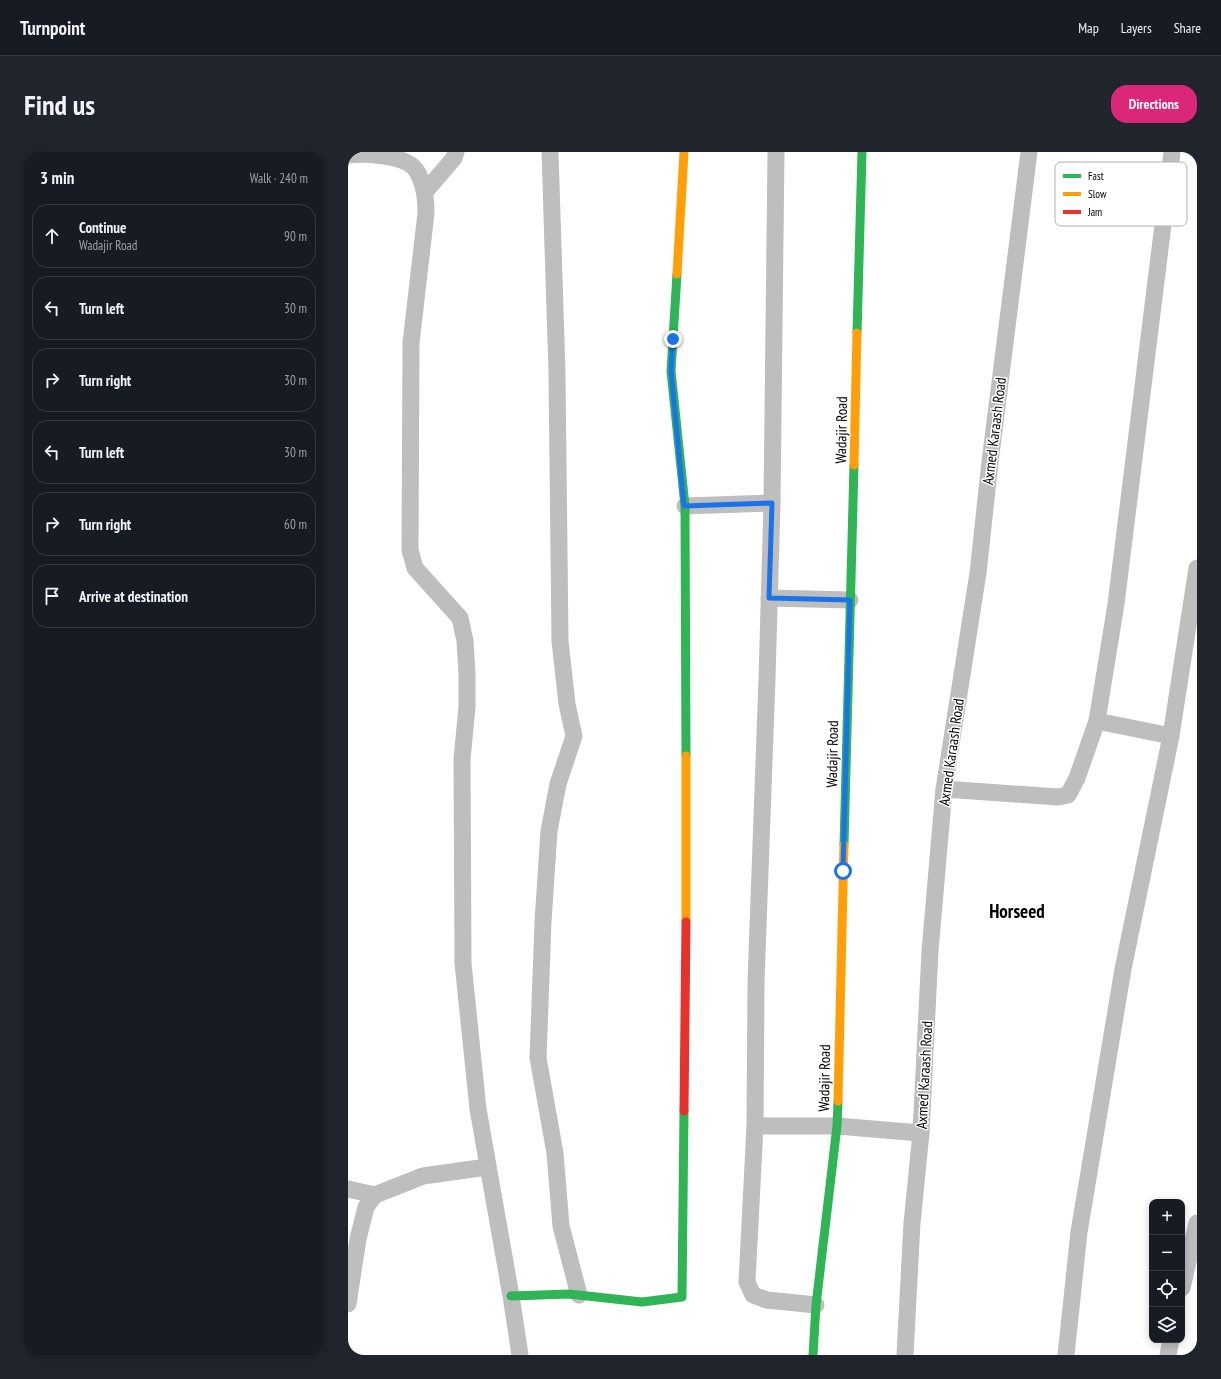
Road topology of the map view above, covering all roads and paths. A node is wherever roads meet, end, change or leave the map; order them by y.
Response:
1 (456, 152) edge
2 (550, 152) edge
3 (684, 152) edge
4 (776, 152) edge
5 (862, 152) edge
6 (1029, 152) edge
7 (1172, 152) edge
8 (348, 155) edge
9 (1171, 162) edge
10 (425, 192) junction
11 (1163, 226) edge
12 (772, 503) junction
13 (684, 506) junction
14 (1197, 568) edge
15 (769, 598) junction
16 (850, 600) junction
17 (1097, 722) junction
18 (1171, 736) junction
19 (944, 788) junction
20 (755, 1126) junction
21 (837, 1126) junction
22 (921, 1133) junction
23 (487, 1167) junction
24 (348, 1188) edge
25 (375, 1195) junction
26 (1197, 1223) edge
27 (1185, 1275) edge
28 (579, 1295) junction
29 (511, 1296) junction
30 (348, 1304) edge
31 (816, 1305) junction
32 (1170, 1343) edge
33 (520, 1355) edge
34 (813, 1355) edge
35 (905, 1355) edge
36 (1066, 1355) edge
37 (1168, 1355) edge

1 - 10 street
2 - 28 street
3 - 13 street
4 - 12 street
5 - 16 street, Wadajir Road
6 - 19 street, Axmed Karaash Road
7 - 9 street
8 - 10 street
10 - 23 street
11 - 17 street
12 - 13 street
12 - 15 street
13 - 28 street
14 - 18 street
15 - 16 street
15 - 20 street
16 - 21 street, Wadajir Road
17 - 18 street
17 - 19 street
18 - 36 street
19 - 22 street, Axmed Karaash Road
20 - 21 street
20 - 31 street
21 - 22 street
21 - 31 street, Wadajir Road
22 - 35 street, Axmed Karaash Road
23 - 25 street
23 - 29 street
24 - 25 street
25 - 30 street
26 - 27 street
28 - 29 street
29 - 33 street
31 - 34 street, Wadajir Road
32 - 37 street

